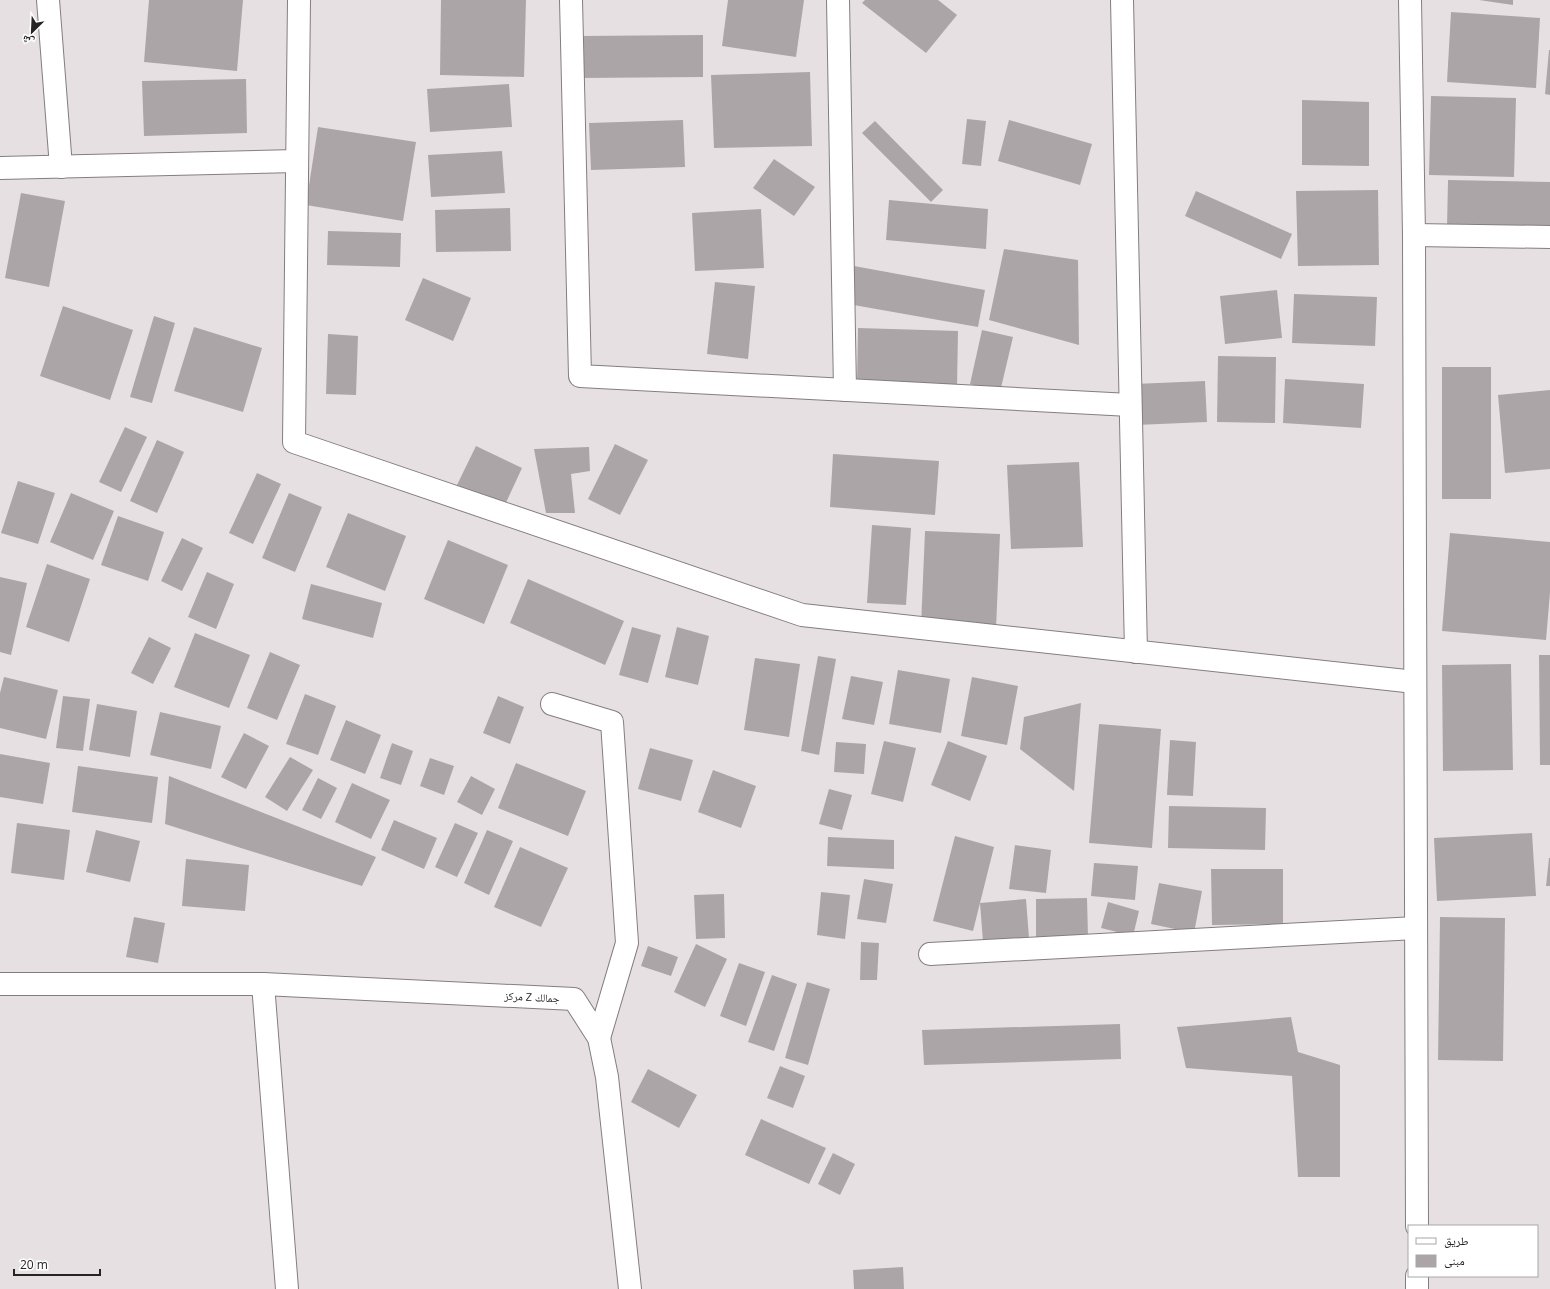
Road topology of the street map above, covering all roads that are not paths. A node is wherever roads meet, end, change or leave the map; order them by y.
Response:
1 (48, 0) edge
2 (298, 0) edge
3 (570, 0) edge
4 (838, 0) edge
5 (1122, 0) edge
6 (1410, 0) edge
7 (297, 161) junction
8 (62, 167) junction
9 (0, 168) edge
10 (1414, 235) junction
11 (1550, 237) edge
12 (845, 390) junction
13 (1130, 404) junction
14 (1136, 652) junction
15 (1415, 682) junction
16 (552, 704) dead end
17 (1416, 928) junction
18 (930, 954) dead end
19 (0, 984) edge
20 (263, 984) junction
21 (599, 1038) junction
22 (1417, 1225) edge
23 (1417, 1277) edge
24 (287, 1289) edge
25 (630, 1289) edge
26 (1417, 1289) edge

1 - 8 street
2 - 7 street
3 - 12 street
4 - 12 street
5 - 13 street
6 - 10 street
7 - 8 street
7 - 14 street
8 - 9 street
10 - 11 street
10 - 15 street
12 - 13 street
13 - 14 street
14 - 15 street
15 - 17 street
16 - 21 street
17 - 18 street
17 - 22 street
19 - 20 street
20 - 21 street, مركز Z جمالك
20 - 24 street
21 - 25 street, مركز Z جمالك
23 - 26 street

